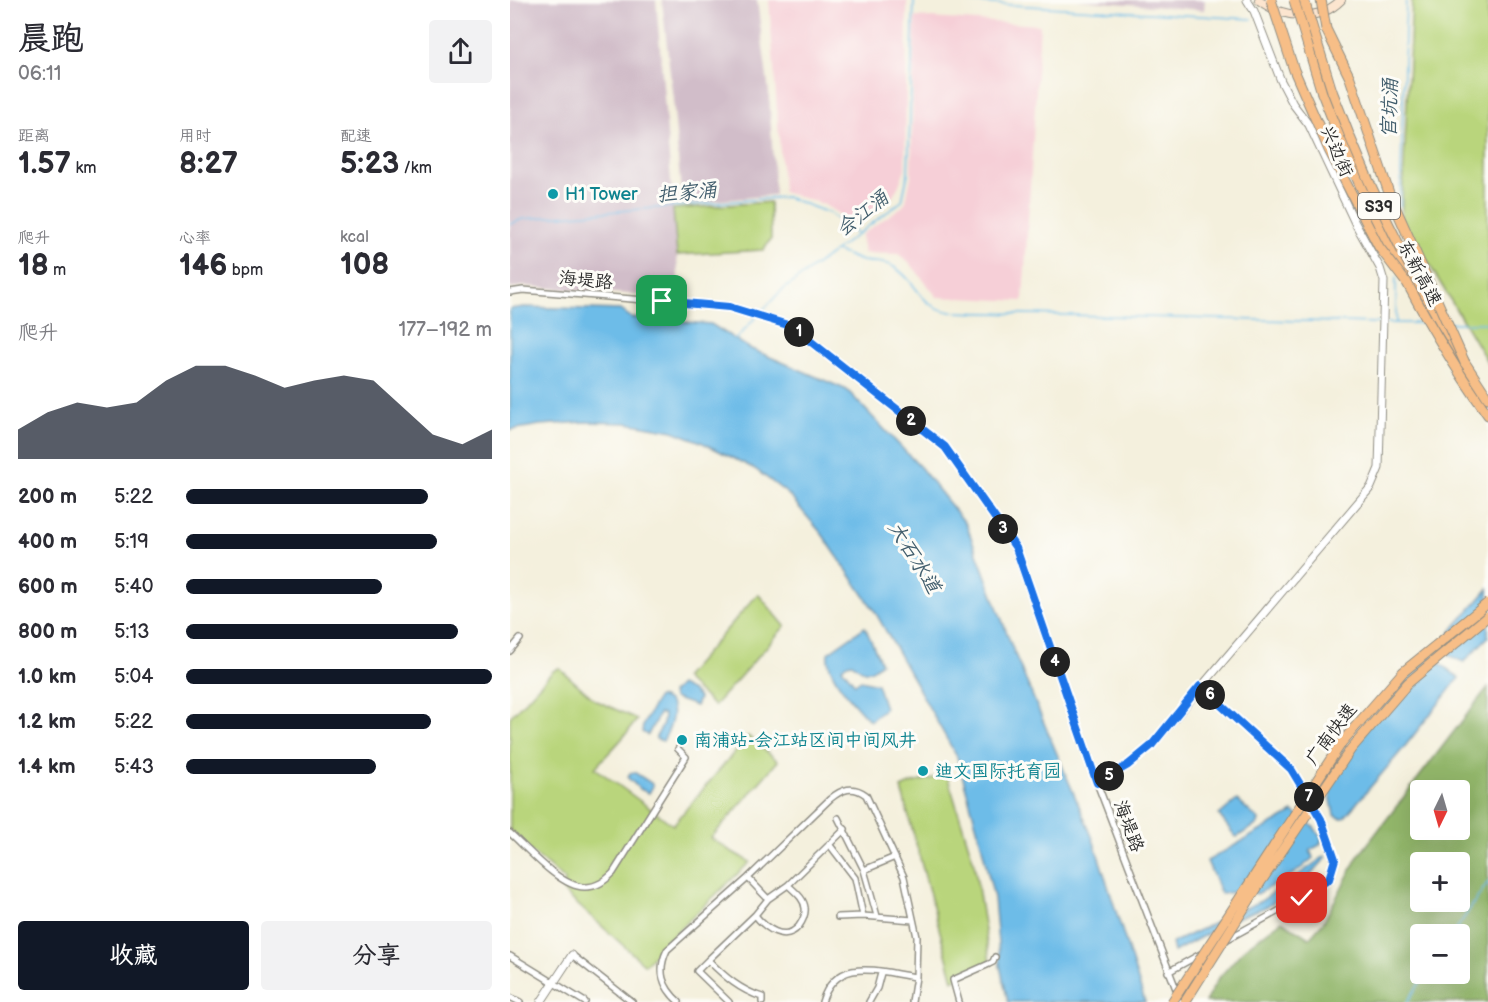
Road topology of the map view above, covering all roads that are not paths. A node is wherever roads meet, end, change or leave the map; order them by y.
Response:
1 (1247, 0) edge
2 (1259, 0) edge
3 (1272, 0) edge
4 (1294, 0) edge
5 (1304, 0) edge
6 (1321, 0) edge
7 (1341, 0) edge
8 (1405, 281) junction
9 (510, 292) edge
10 (1465, 363) junction
11 (1488, 398) edge
12 (1488, 416) edge
13 (1488, 603) edge
14 (1488, 616) edge
15 (520, 639) dead end
16 (510, 651) edge
17 (1200, 686) junction
18 (678, 749) dead end
19 (1097, 783) junction
20 (838, 818) dead end
21 (844, 829) junction
22 (510, 833) edge
23 (829, 844) junction
24 (895, 857) junction
25 (864, 870) junction
26 (748, 878) junction
27 (788, 885) junction
28 (768, 899) junction
29 (754, 915) junction
30 (863, 916) junction
31 (877, 916) junction
32 (837, 917) dead end
33 (913, 920) junction
34 (572, 955) joint
35 (510, 956) edge
36 (995, 957) dead end
37 (708, 960) junction
38 (1168, 972) junction
39 (881, 973) junction
40 (916, 977) junction
41 (553, 984) junction
42 (510, 997) edge
43 (520, 1002) edge
44 (541, 1002) edge
45 (585, 1002) edge
46 (632, 1002) edge
47 (679, 1002) edge
48 (729, 1002) edge
49 (762, 1002) edge
50 (822, 1002) edge
51 (869, 1002) edge
52 (912, 1002) edge
53 (959, 1002) edge
54 (1172, 1002) edge
55 (1183, 1002) edge

1 - 17 street, 兴边街
2 - 7 main road
3 - 8 highway, bridge
4 - 8 highway, 东新高速 / S39, bridge
5 - 10 highway, 东新高速 / S39, bridge
6 - 10 highway, bridge
8 - 12 highway, 东新高速 / S39
9 - 19 street, 海堤路
10 - 11 highway, 东新高速 / S39
13 - 54 highway, 广南快速, bridge
14 - 55 highway, 广南快速, bridge
15 - 16 street
17 - 19 street, 兴边街
17 - 38 street
18 - 22 street
19 - 38 street, 海堤路
20 - 21 street
21 - 23 street
21 - 25 street
23 - 27 street
23 - 30 street
24 - 25 street
24 - 26 street
24 - 33 street
25 - 31 street
26 - 28 street
26 - 47 street
27 - 28 street
27 - 29 street
28 - 29 street
29 - 37 street
30 - 31 street
30 - 32 street
31 - 33 street
33 - 40 street
34 - 41 street
34 - 46 street
35 - 41 street
36 - 53 street
37 - 48 street
37 - 49 street
38 - 55 street, 海堤路
39 - 40 street
39 - 50 street
39 - 51 street
40 - 52 street
41 - 44 street
41 - 45 street
42 - 43 street

